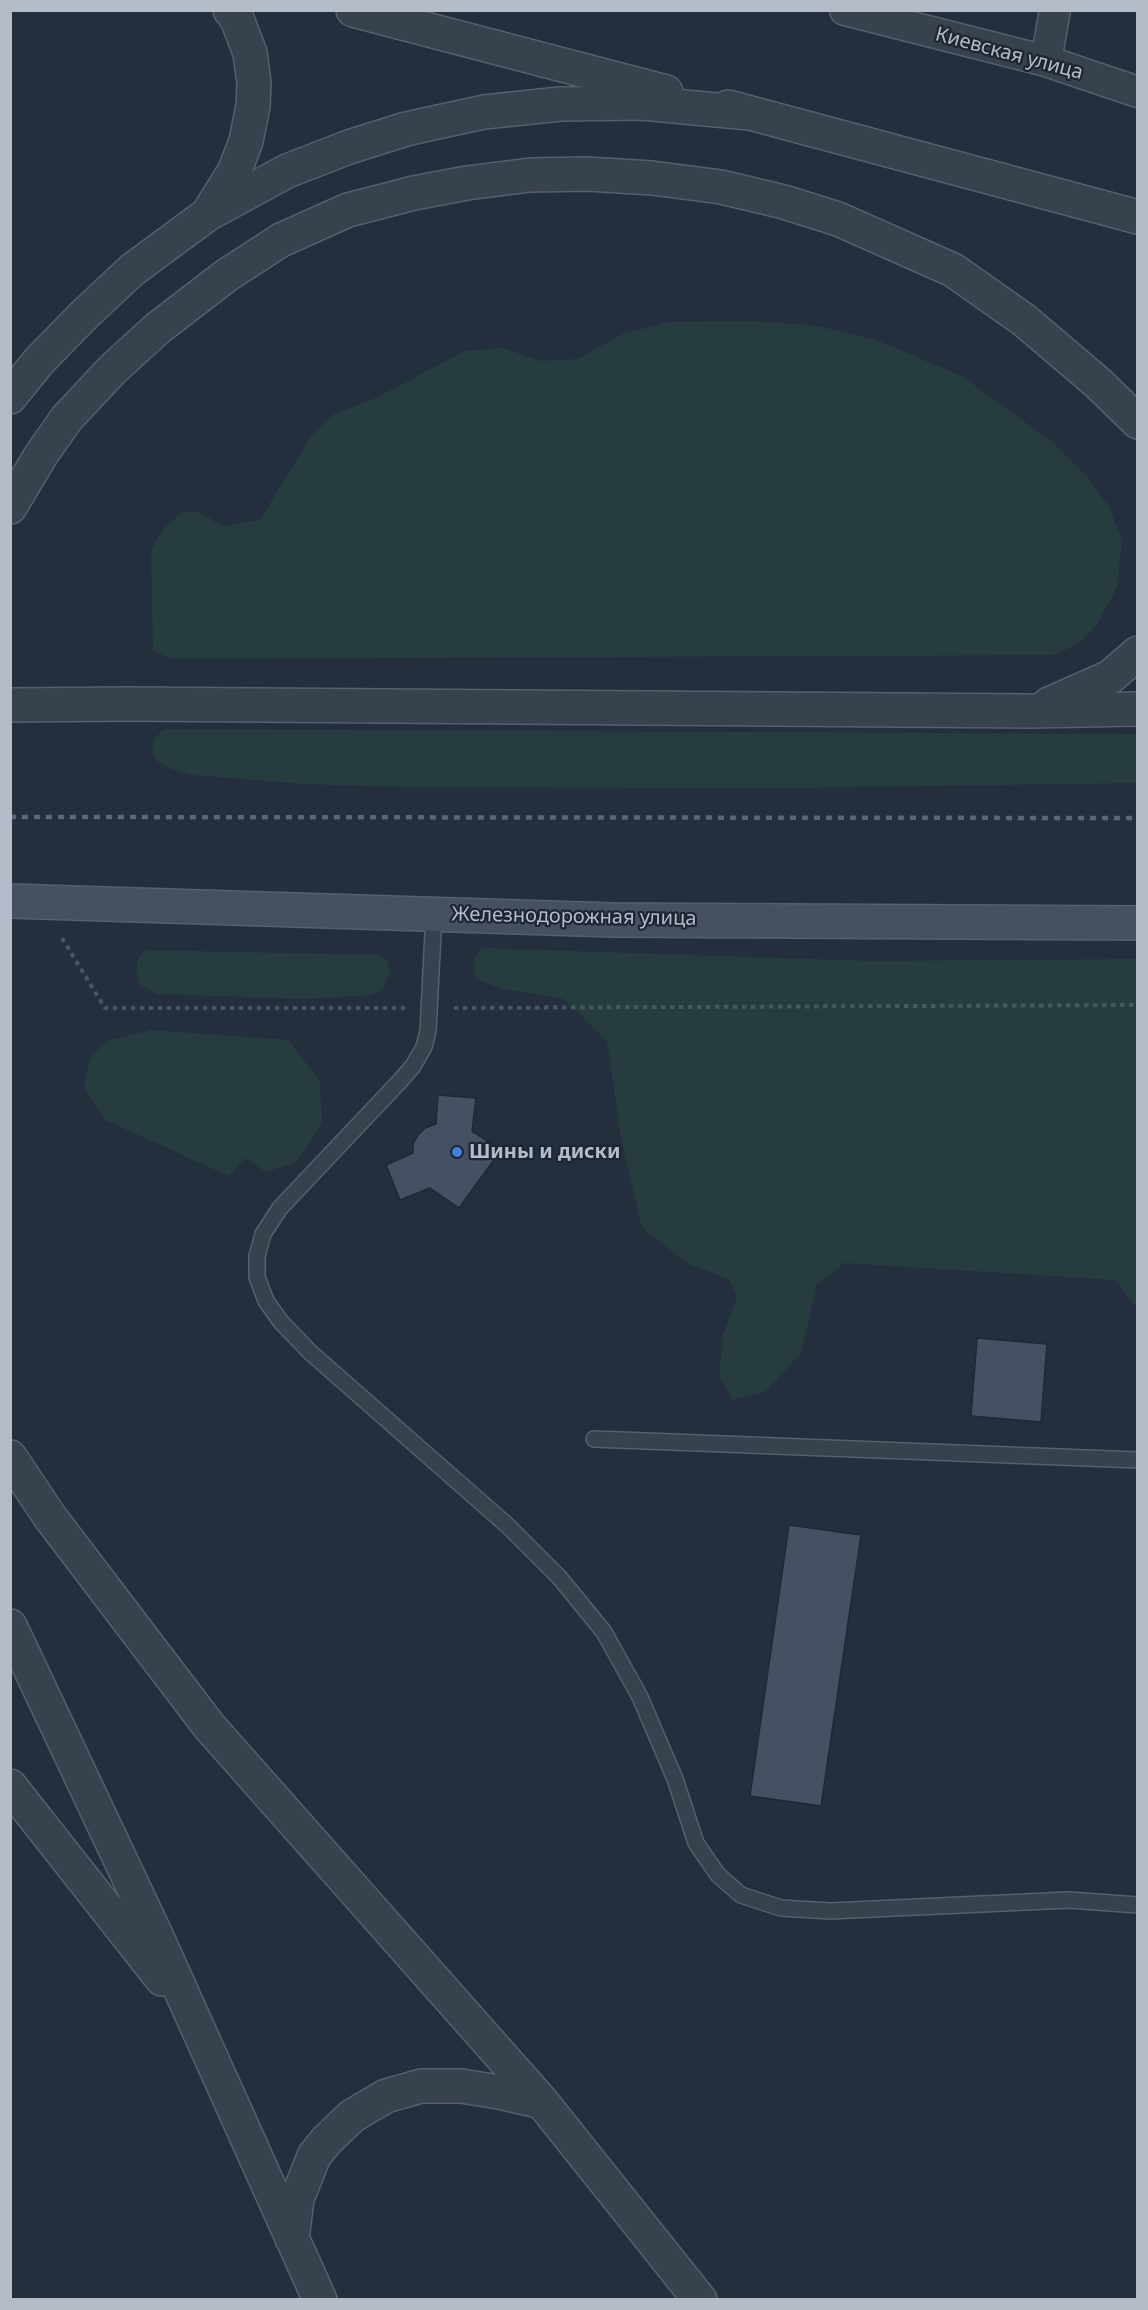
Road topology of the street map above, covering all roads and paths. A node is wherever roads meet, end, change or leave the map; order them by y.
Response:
1 (230, 10) edge
2 (353, 10) edge
3 (845, 10) edge
4 (1055, 10) edge
5 (1046, 61) junction
6 (1137, 92) edge
7 (749, 113) junction
8 (208, 214) junction
9 (1137, 217) edge
10 (1098, 383) junction
11 (10, 397) edge
12 (1137, 422) edge
13 (1137, 436) edge
14 (10, 507) edge
15 (1137, 653) edge
16 (10, 705) edge
17 (1137, 709) edge
18 (1030, 711) junction
19 (10, 901) edge
20 (435, 913) junction
21 (1137, 923) edge
22 (60, 934) dead end
23 (1137, 1005) edge
24 (429, 1008) junction
25 (594, 1439) dead end
26 (10, 1457) edge
27 (1137, 1460) edge
28 (10, 1626) edge
29 (10, 1786) edge
30 (1137, 1905) edge
31 (195, 2021) junction
32 (542, 2102) junction
33 (292, 2239) junction
34 (320, 2300) edge
35 (700, 2300) edge

1 - 8 street
2 - 7 street
3 - 5 street, Киевская улица
4 - 5 street
5 - 6 street, Киевская улица
7 - 8 street
7 - 9 street
8 - 11 street
10 - 12 street
10 - 13 street
10 - 14 street
15 - 18 street
16 - 18 street
17 - 18 street
19 - 20 main road, Железнодорожная улица
20 - 21 main road, Железнодорожная улица
20 - 24 lane
22 - 24 path
23 - 24 path
24 - 30 lane
25 - 27 lane
26 - 32 street
28 - 31 street
29 - 31 street
31 - 33 street
32 - 33 street
32 - 35 street
33 - 34 street

